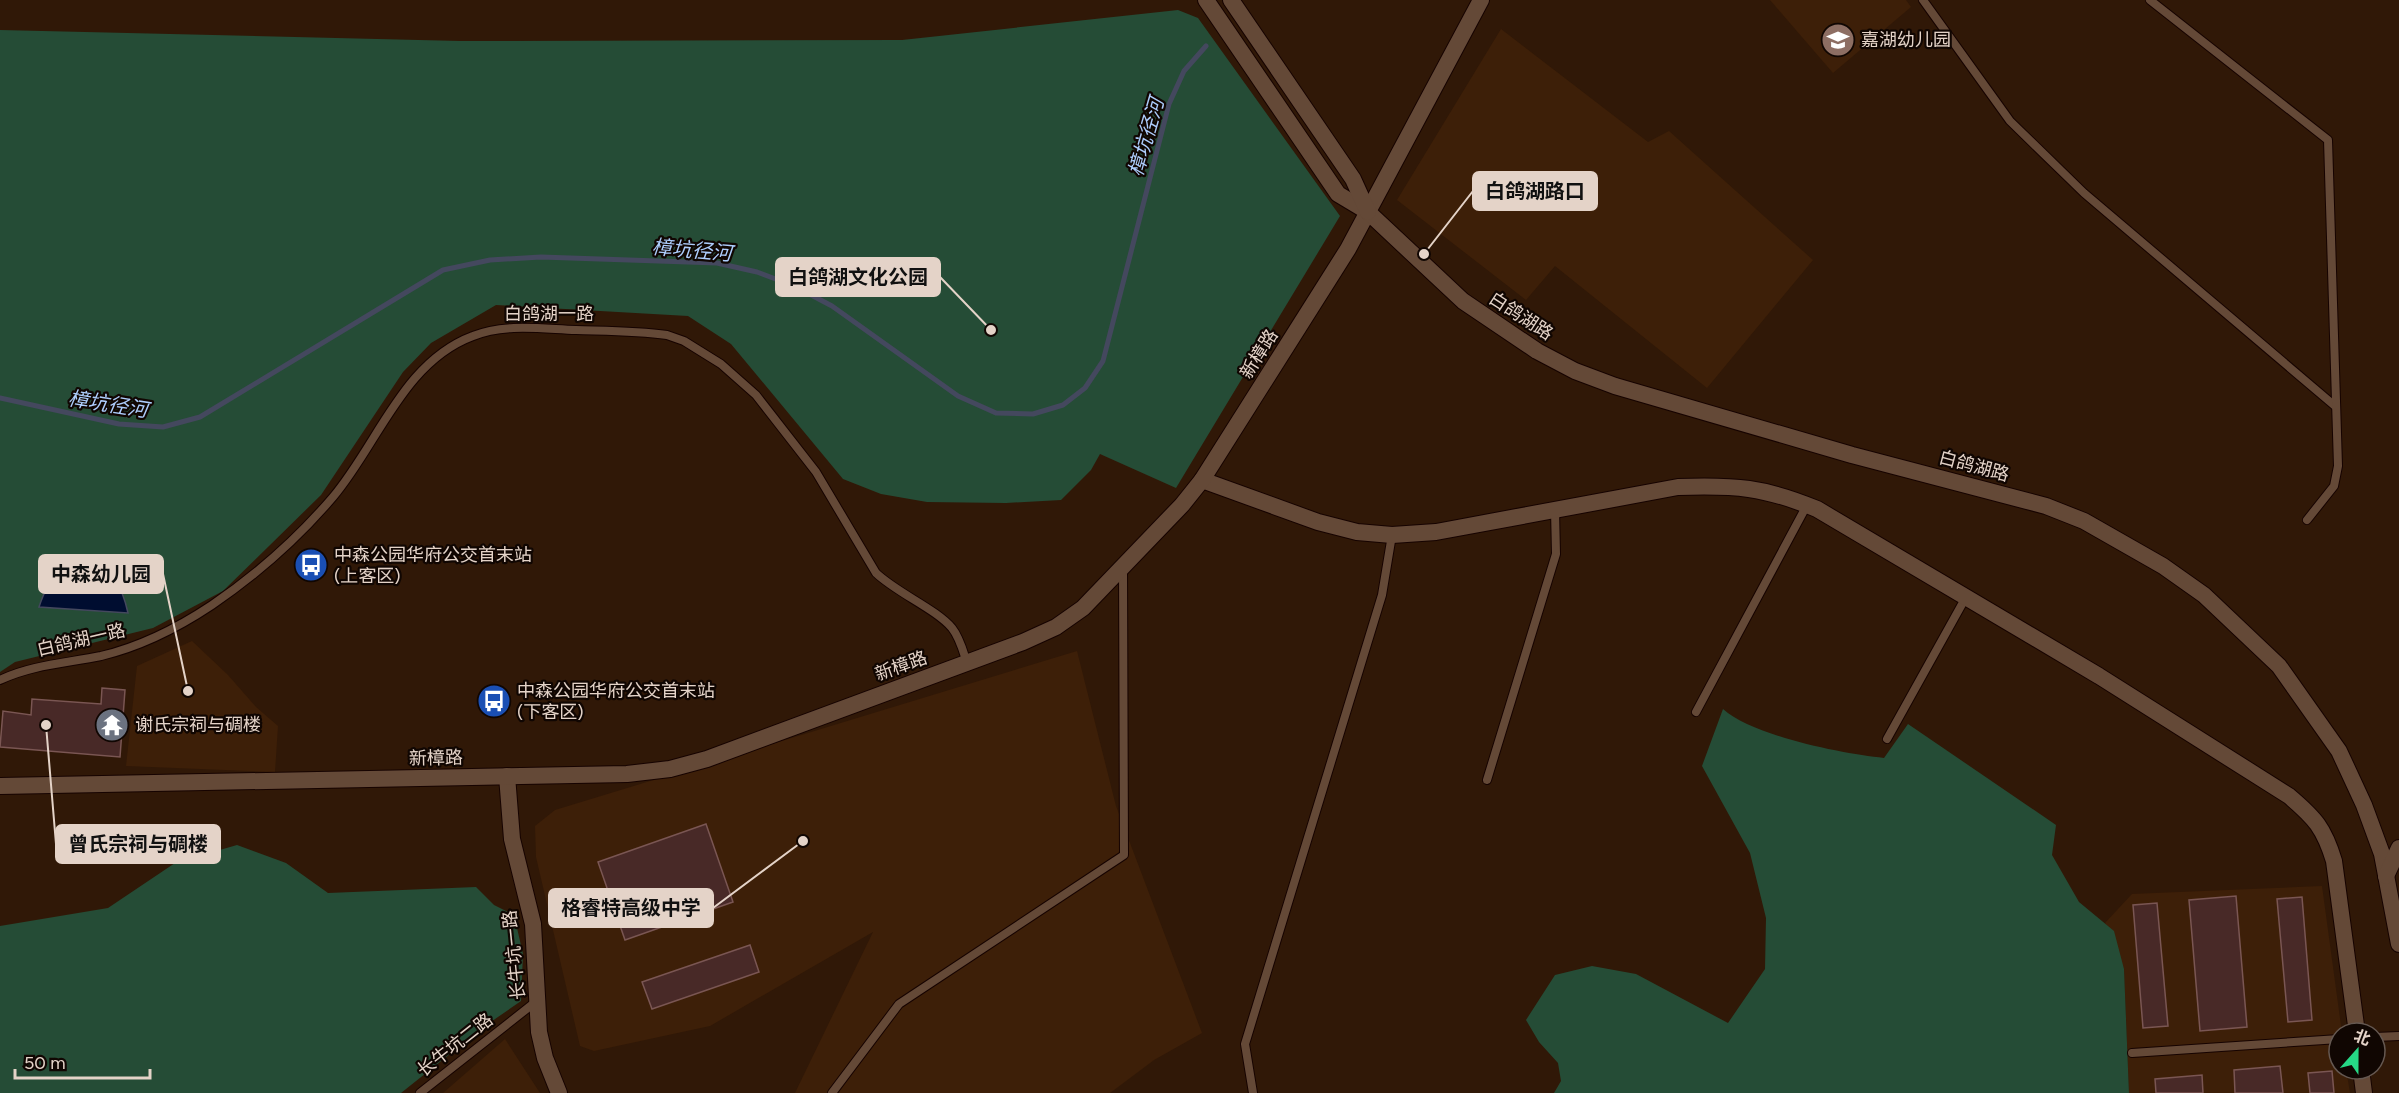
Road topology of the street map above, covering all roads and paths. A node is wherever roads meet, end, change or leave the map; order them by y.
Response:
1 (1231, 0) edge
2 (1481, 0) edge
3 (1923, 0) edge
4 (2150, 0) edge
5 (1207, 4) edge
6 (1368, 212) junction
7 (2335, 406) junction
8 (1202, 480) junction
9 (1807, 505) junction
10 (1555, 510) junction
11 (2307, 520) dead end
12 (1392, 535) junction
13 (1123, 567) junction
14 (1966, 597) junction
15 (967, 663) junction
16 (0, 680) edge
17 (1696, 712) dead end
18 (1887, 739) dead end
19 (507, 777) junction
20 (1487, 780) dead end
21 (0, 786) edge
22 (2399, 848) edge
23 (2386, 876) junction
24 (2397, 921) edge
25 (2399, 944) edge
26 (538, 1000) junction
27 (2355, 1021) edge
28 (2327, 1040) edge
29 (2132, 1053) dead end
30 (420, 1093) edge
31 (559, 1093) edge
32 (832, 1093) edge
33 (1253, 1093) edge

1 - 6 street, 白鸽湖路
2 - 6 street, 新樟路
3 - 7 lane
4 - 7 lane
5 - 6 street, 白鸽湖路
6 - 8 street, 新樟路
6 - 23 street, 白鸽湖路
7 - 11 lane
8 - 12 street
8 - 13 street, 新樟路
9 - 10 street
9 - 14 street
9 - 17 lane
10 - 12 street
10 - 20 lane
12 - 33 lane
13 - 15 street, 新樟路
13 - 32 lane
14 - 18 lane
14 - 27 street
15 - 16 lane, 白鸽湖一路
15 - 19 street, 新樟路
19 - 21 street, 新樟路
19 - 26 street, 长牛坑一路
22 - 23 street
23 - 24 street, 白鸽湖路
24 - 25 street, 白鸽湖路
26 - 30 lane, 长牛坑二路
26 - 31 street, 长牛坑一路
28 - 29 lane

